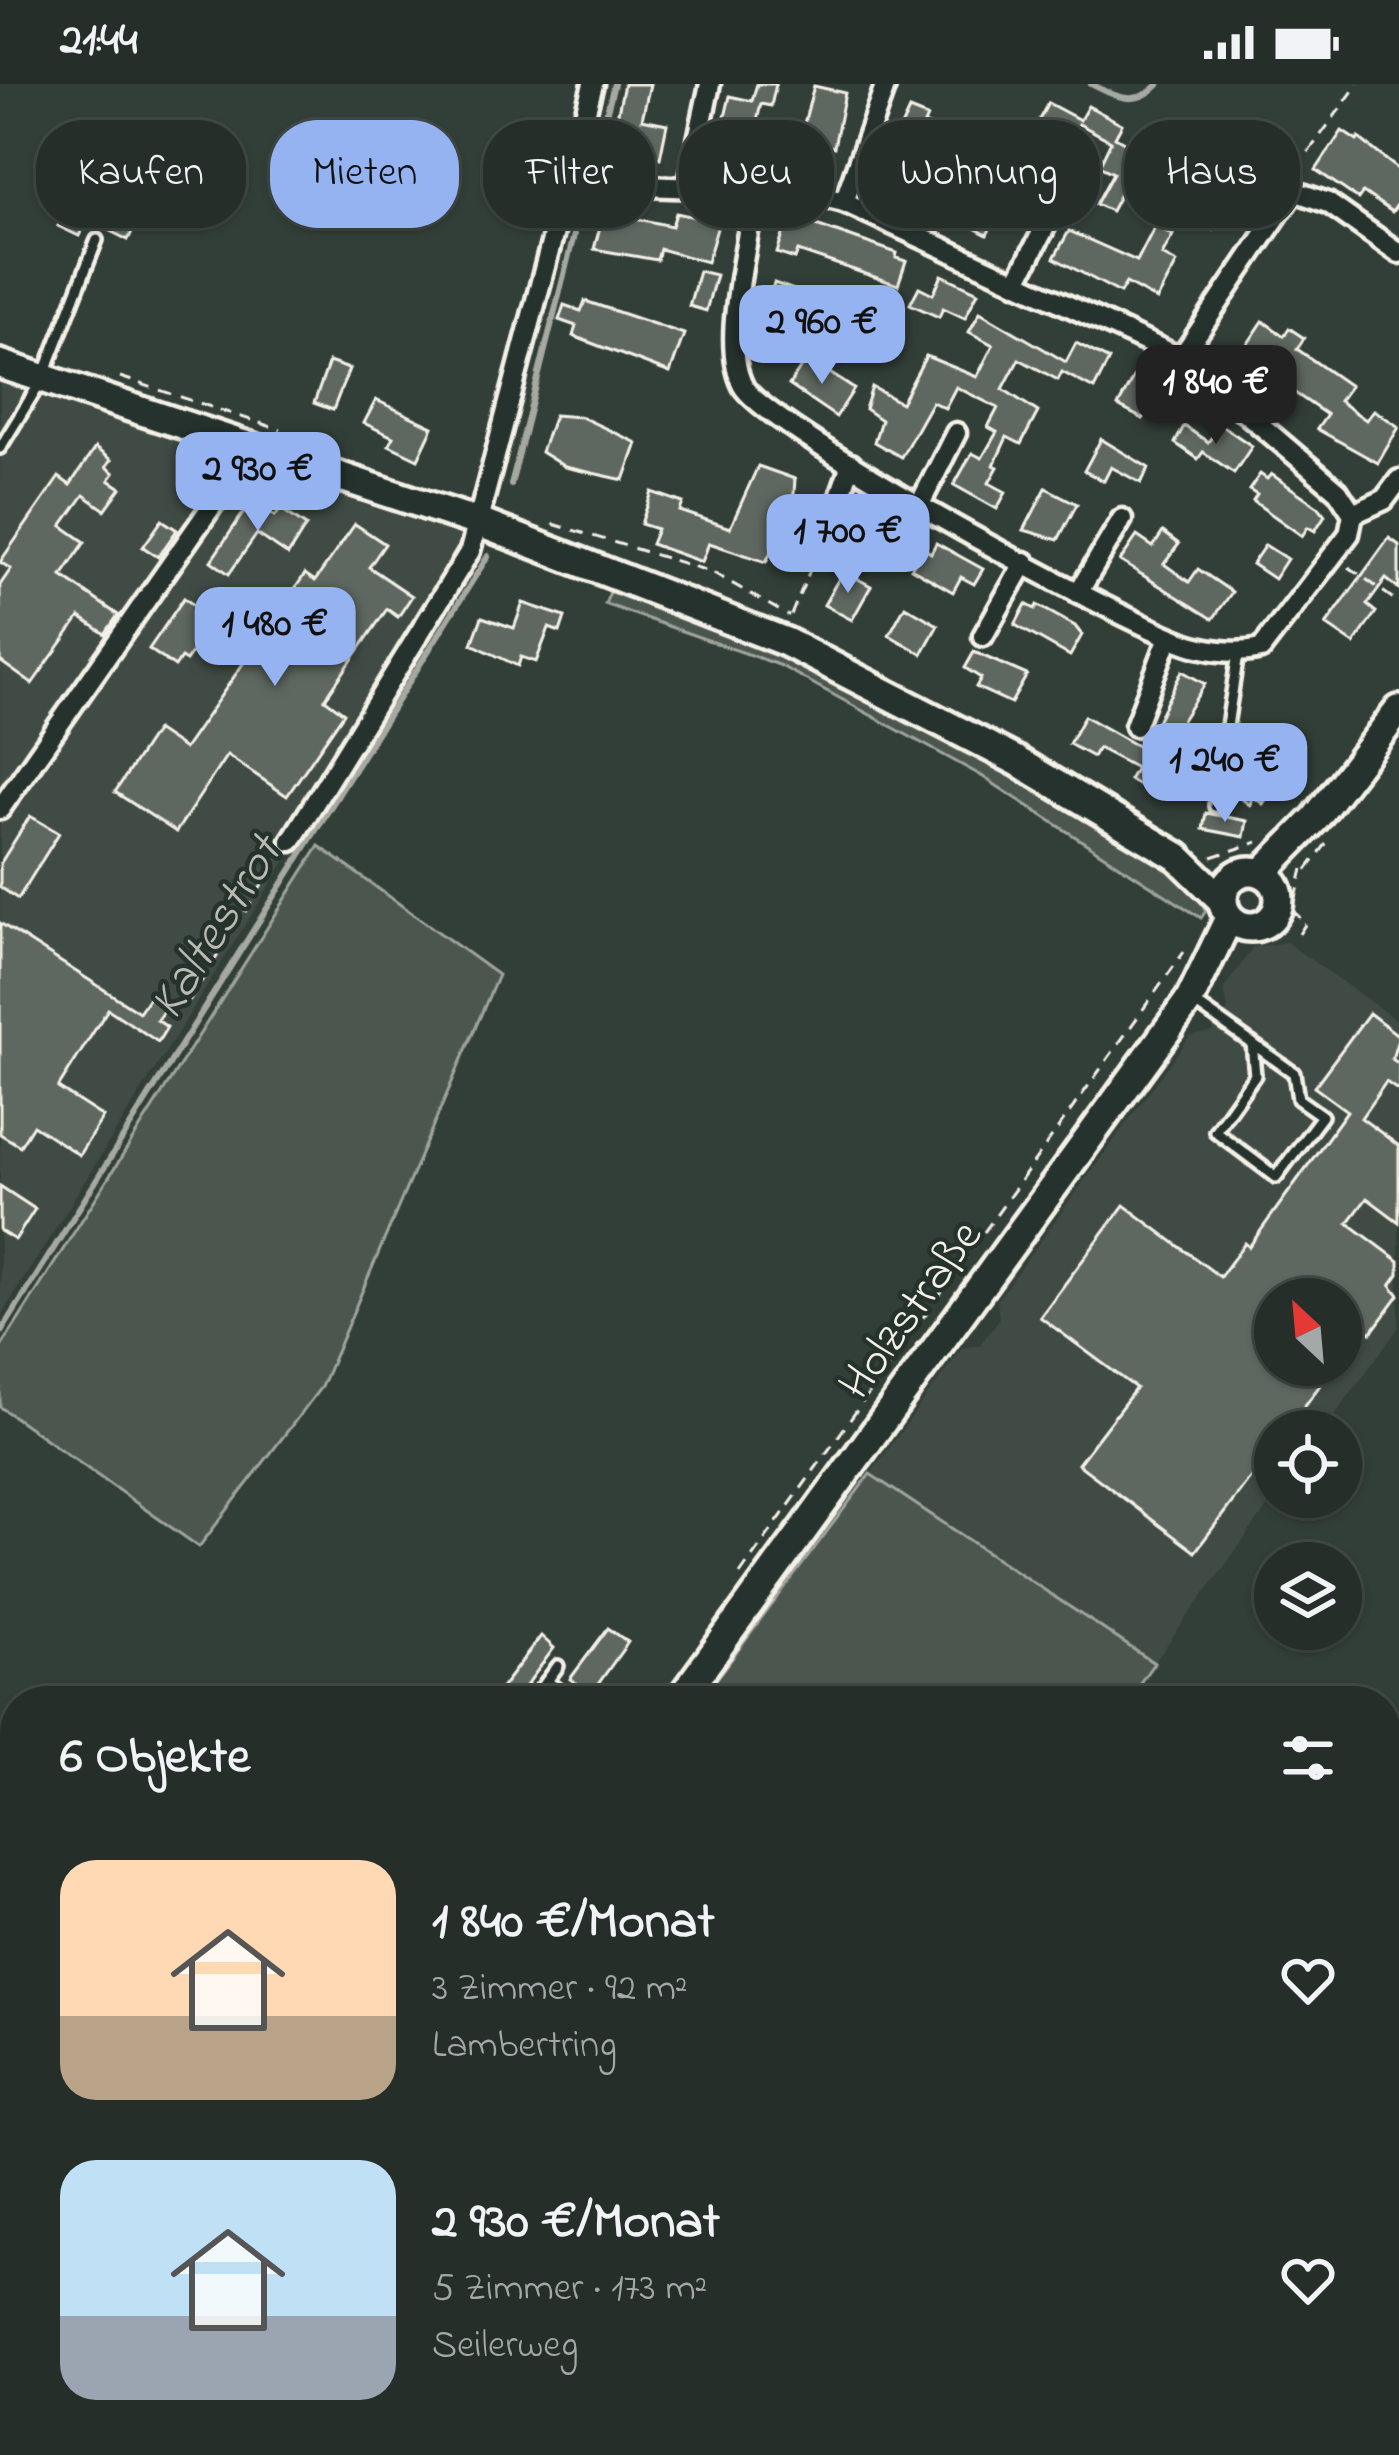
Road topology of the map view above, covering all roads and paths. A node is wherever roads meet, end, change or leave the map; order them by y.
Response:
1 (593, 84) edge
2 (710, 84) edge
3 (886, 84) edge
4 (1358, 84) edge
5 (585, 120) edge
6 (702, 120) edge
7 (1300, 163) edge
8 (1300, 193) edge
9 (834, 199) edge
10 (844, 202) junction
11 (558, 228) edge
12 (749, 228) edge
13 (1044, 228) edge
14 (1269, 228) edge
15 (97, 240) dead end
16 (1399, 253) edge
17 (1016, 283) junction
18 (1181, 358) junction
19 (0, 364) edge
20 (43, 378) junction
21 (956, 433) dead end
22 (253, 447) junction
23 (0, 448) edge
24 (851, 464) junction
25 (1399, 480) edge
26 (920, 504) junction
27 (1352, 514) junction
28 (1122, 519) dead end
29 (480, 523) junction
30 (822, 549) joint
31 (1333, 556) junction
32 (1025, 562) junction
33 (1078, 592) junction
34 (1399, 603) edge
35 (790, 617) dead end
36 (983, 636) dead end
37 (1169, 637) junction
38 (1238, 653) junction
39 (1399, 710) edge
40 (1135, 726) dead end
41 (1215, 806) dead end
42 (0, 809) edge
43 (291, 841) joint
44 (1178, 857) junction
45 (1259, 878) junction
46 (1234, 915) junction
47 (1186, 950) dead end
48 (1190, 1000) junction
49 (189, 1001) dead end
50 (1252, 1043) junction
51 (741, 1573) dead end
52 (558, 1666) dead end
53 (547, 1681) junction
54 (543, 1686) edge
55 (554, 1686) edge
56 (690, 1686) edge

1 - 5 street
2 - 6 street
3 - 10 street
4 - 7 path
8 - 16 street
9 - 10 street
10 - 17 street
11 - 29 street
12 - 24 street
13 - 17 street
14 - 18 street
15 - 20 lane
17 - 18 street
18 - 27 street
19 - 20 street
20 - 22 street
20 - 23 lane
21 - 26 street
22 - 29 street
22 - 42 street
24 - 26 street
24 - 30 street
25 - 27 street
26 - 32 street
27 - 31 street
28 - 33 street
29 - 43 street
29 - 44 street
30 - 35 path
31 - 34 path
31 - 38 street
32 - 33 street
32 - 36 street
33 - 37 street
37 - 38 street
37 - 40 street
38 - 41 lane
39 - 45 street, Holzstraße
43 - 49 path
44 - 45 street
44 - 46 street
45 - 46 street, Holzstraße
45 - 46 street, Holzstraße
46 - 48 street, Holzstraße
47 - 51 path
48 - 50 lane
48 - 56 street, Holzstraße
50 - 50 lane
52 - 53 lane
53 - 54 lane
53 - 55 lane

